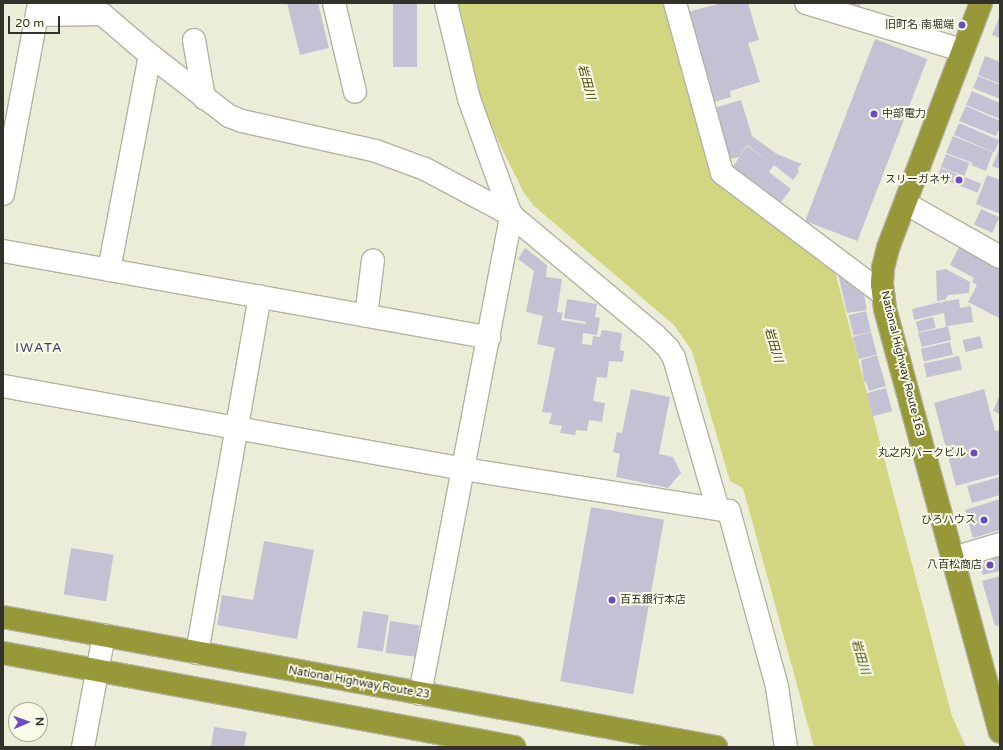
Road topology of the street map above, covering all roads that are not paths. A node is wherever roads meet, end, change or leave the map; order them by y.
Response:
1 (334, 3) edge
2 (446, 3) edge
3 (675, 3) edge
4 (806, 3) edge
5 (981, 3) edge
6 (38, 9) edge
7 (194, 40) dead end
8 (962, 50) junction
9 (150, 55) junction
10 (354, 92) dead end
11 (204, 98) junction
12 (3, 194) edge
13 (905, 203) junction
14 (511, 215) junction
15 (3, 251) edge
16 (1000, 257) edge
17 (373, 260) dead end
18 (108, 270) junction
19 (883, 294) junction
20 (260, 297) junction
21 (366, 316) junction
22 (489, 338) junction
23 (3, 386) edge
24 (236, 428) junction
25 (464, 469) junction
26 (723, 510) junction
27 (1000, 544) edge
28 (953, 558) junction
29 (3, 617) edge
30 (104, 635) junction
31 (3, 653) edge
32 (197, 653) junction
33 (98, 671) junction
34 (420, 694) junction
35 (1000, 732) edge
36 (457, 742) edge
37 (83, 747) edge
38 (514, 747) edge
39 (716, 747) edge
40 (786, 747) edge

1 - 10 street
2 - 14 street
3 - 19 street
4 - 8 street
5 - 8 highway, National Highway Route 163
6 - 9 street
6 - 12 street
7 - 11 street
8 - 13 highway, National Highway Route 163
9 - 11 street
9 - 18 street
11 - 14 street
13 - 16 street
13 - 19 highway, National Highway Route 163
14 - 22 street
14 - 26 street
15 - 18 street
17 - 21 street
18 - 20 street
19 - 28 highway, National Highway Route 163
20 - 21 street
20 - 24 street
21 - 22 street
22 - 25 street
23 - 24 street
24 - 25 street
24 - 32 street
25 - 26 street
25 - 34 street
26 - 40 street
27 - 28 street
28 - 35 highway, National Highway Route 163
29 - 30 highway, National Highway Route 23
30 - 32 highway, National Highway Route 23
30 - 33 street
31 - 33 highway
32 - 34 highway, National Highway Route 23
33 - 36 highway
33 - 37 street
34 - 39 highway, National Highway Route 23
36 - 38 highway

